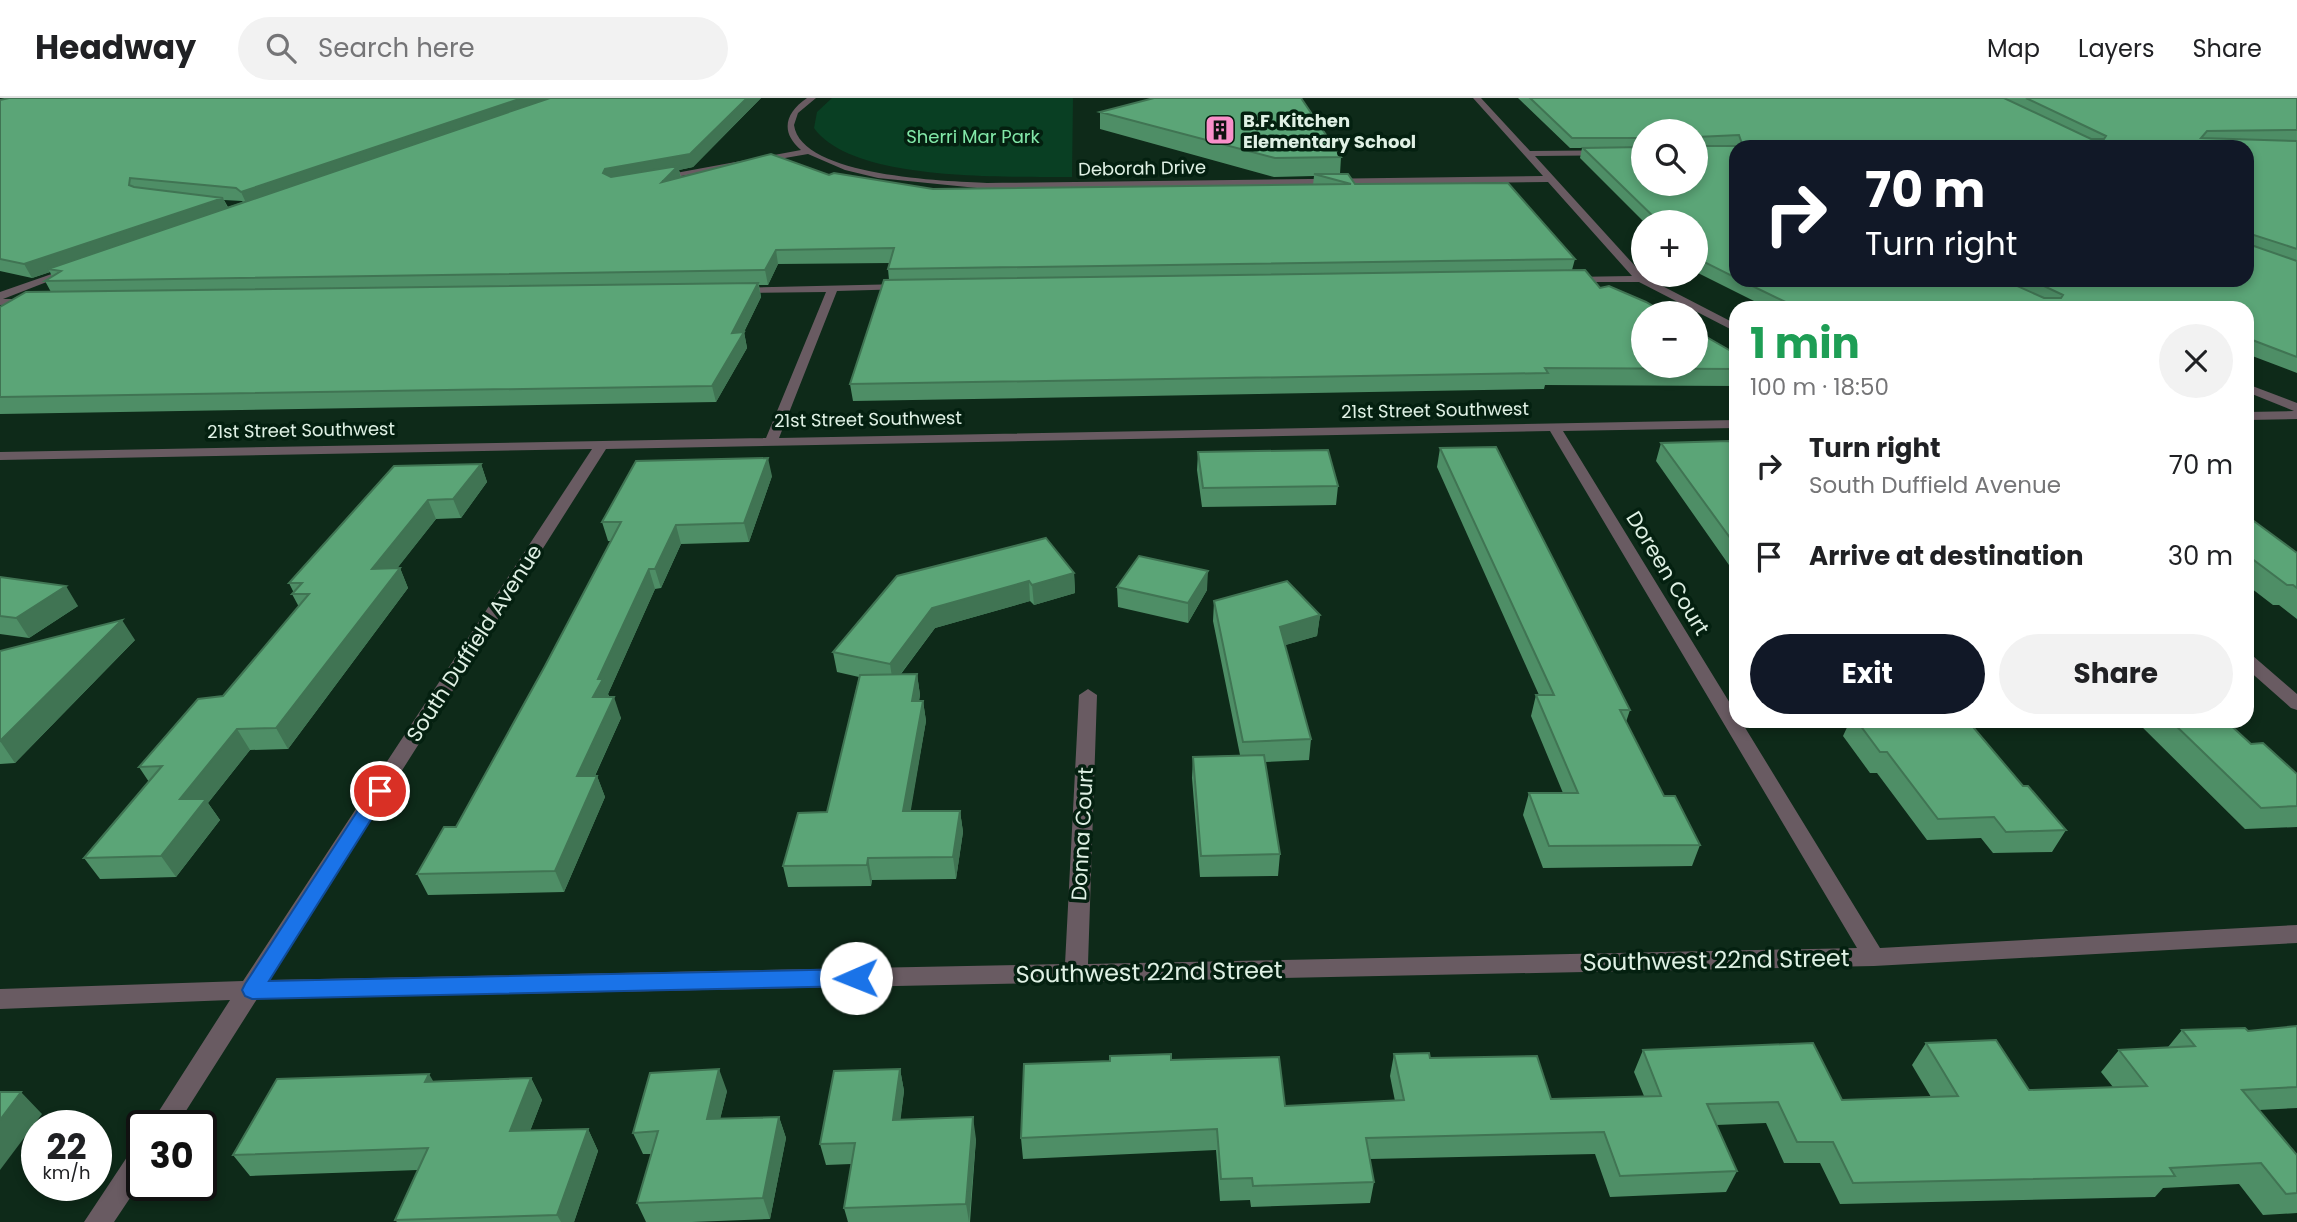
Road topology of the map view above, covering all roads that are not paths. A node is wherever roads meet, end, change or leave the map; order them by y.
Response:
1 (812, 98) edge
2 (1477, 98) edge
3 (806, 152) junction
4 (1631, 152) edge
5 (1529, 154) junction
6 (1552, 179) junction
7 (641, 180) edge
8 (80, 267) edge
9 (1631, 268) edge
10 (1631, 279) edge
11 (1560, 280) edge
12 (917, 287) edge
13 (1656, 287) edge
14 (833, 288) junction
15 (722, 290) edge
16 (0, 296) edge
17 (0, 302) edge
18 (42, 302) edge
19 (1729, 325) edge
20 (2254, 390) edge
21 (2297, 408) edge
22 (2297, 415) edge
23 (2254, 416) edge
24 (1729, 424) edge
25 (1554, 427) junction
26 (772, 439) junction
27 (603, 443) junction
28 (0, 456) edge
29 (2254, 666) edge
30 (1088, 695) dead end
31 (2297, 704) edge
32 (1729, 717) edge
33 (1736, 728) edge
34 (2297, 934) edge
35 (1874, 957) junction
36 (1076, 973) junction
37 (252, 990) junction
38 (0, 999) edge
39 (173, 1110) edge
40 (126, 1181) edge
41 (98, 1222) edge

1 - 3 street
2 - 5 street
3 - 6 street, Deborah Drive
3 - 7 street
4 - 5 street
5 - 6 street
6 - 9 street
8 - 16 street
10 - 11 street
12 - 14 street
13 - 19 street
14 - 15 street
14 - 26 street
17 - 18 street
20 - 21 street
22 - 23 street
24 - 25 street, 21st Street Southwest
25 - 26 street, 21st Street Southwest
25 - 32 street, Doreen Court
26 - 27 street, 21st Street Southwest
27 - 28 street, 21st Street Southwest
27 - 37 street, South Duffield Avenue
29 - 31 street
30 - 36 street, Donna Court
33 - 35 street, Doreen Court
34 - 35 street, Southwest 22nd Street
35 - 36 street, Southwest 22nd Street
36 - 37 street, Southwest 22nd Street
37 - 38 street, Southwest 22nd Street
37 - 39 street, South Duffield Avenue
40 - 41 street

